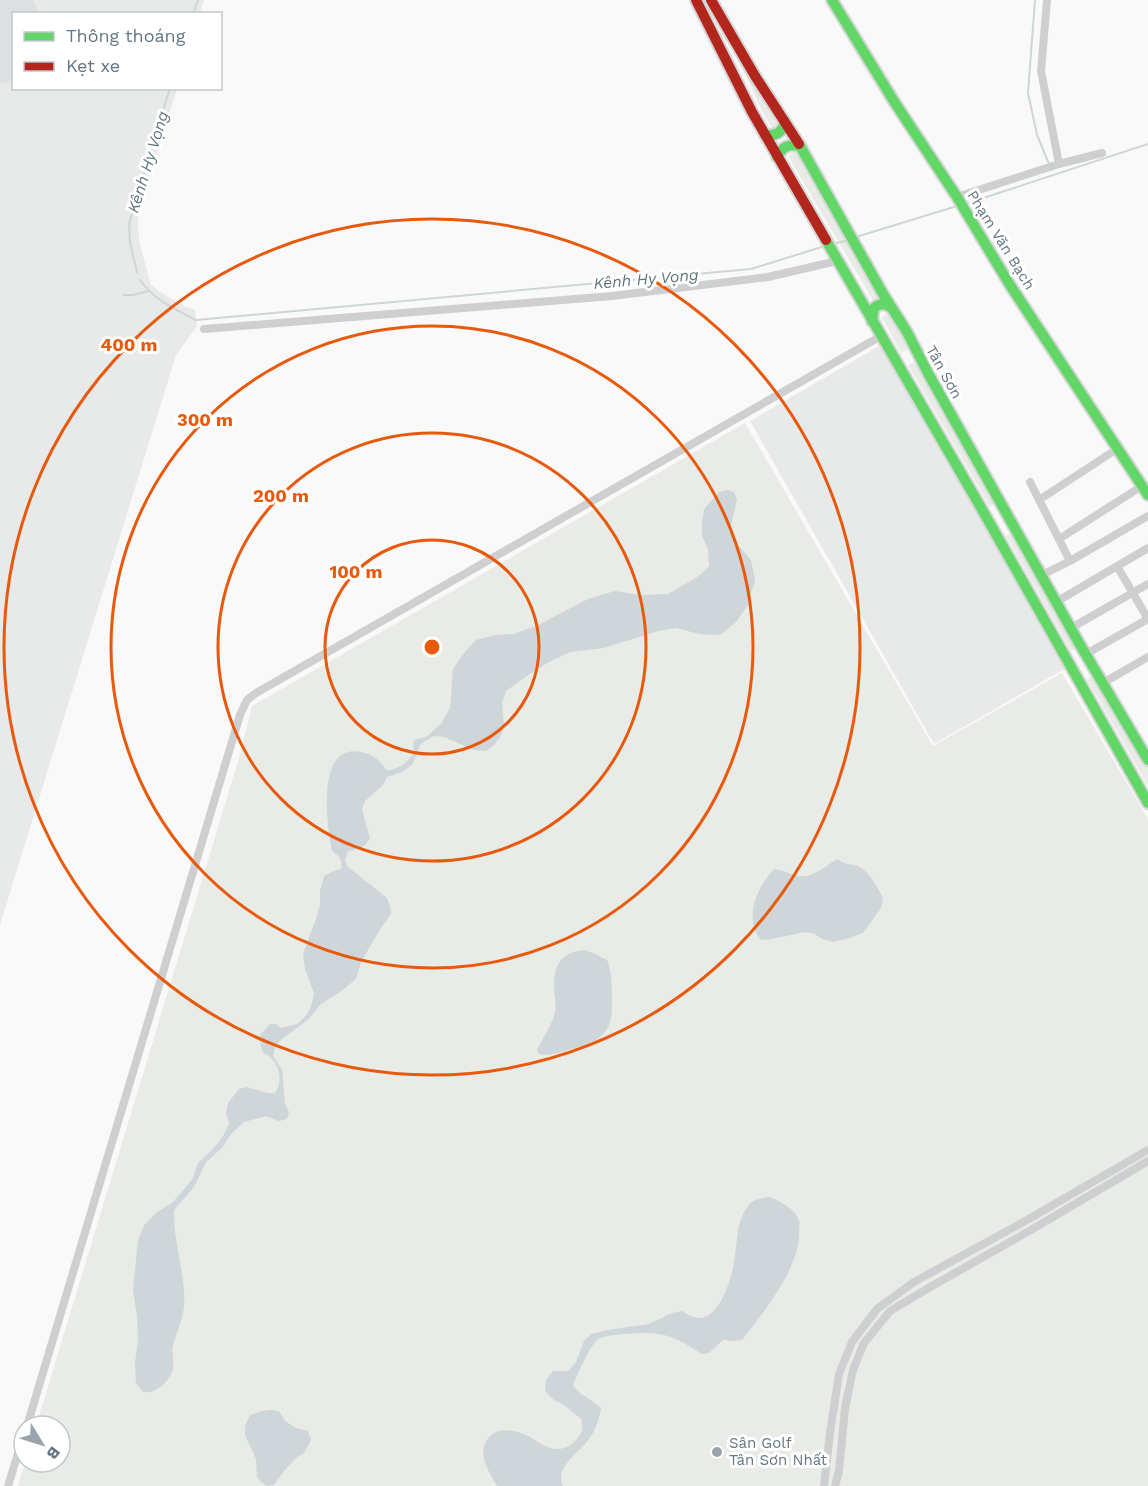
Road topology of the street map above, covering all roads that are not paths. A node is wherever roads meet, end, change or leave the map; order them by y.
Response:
1 (696, 0) edge
2 (711, 0) edge
3 (832, 0) edge
4 (1047, 0) edge
5 (785, 122) junction
6 (765, 135) junction
7 (800, 146) junction
8 (1102, 153) dead end
9 (777, 157) junction
10 (1056, 165) junction
11 (957, 197) junction
12 (836, 260) junction
13 (892, 308) junction
14 (872, 321) junction
15 (204, 328) dead end
16 (881, 336) junction
17 (913, 345) junction
18 (892, 355) junction
19 (1117, 449) junction
20 (1030, 482) dead end
21 (1145, 490) edge
22 (1039, 500) junction
23 (1000, 501) junction
24 (980, 506) junction
25 (1148, 516) edge
26 (1014, 527) junction
27 (996, 535) junction
28 (1059, 539) junction
29 (1148, 548) edge
30 (1070, 561) junction
31 (1117, 566) junction
32 (1042, 575) junction
33 (1148, 584) edge
34 (1133, 593) junction
35 (1056, 602) junction
36 (1148, 619) edge
37 (1071, 628) junction
38 (1079, 644) junction
39 (1062, 654) junction
40 (1086, 654) junction
41 (1148, 657) edge
42 (1094, 668) junction
43 (1076, 678) junction
44 (1103, 682) junction
45 (1148, 760) edge
46 (1148, 803) edge
47 (1144, 1152) edge
48 (1147, 1162) edge
49 (1077, 1191) junction
50 (1082, 1200) junction
51 (1027, 1220) junction
52 (1031, 1230) junction
53 (926, 1275) junction
54 (932, 1286) junction
55 (869, 1319) junction
56 (878, 1327) junction
57 (31, 1414) edge
58 (830, 1436) junction
59 (842, 1437) junction
60 (824, 1486) edge
61 (836, 1486) edge

1 - 6 street
2 - 5 street, Tân Sơn
3 - 11 street, Phạm Văn Bạch
4 - 10 street
5 - 6 street
5 - 7 street, Tân Sơn
6 - 9 street
7 - 9 street
7 - 13 street, Tân Sơn
8 - 10 street
9 - 12 street
10 - 11 street
11 - 19 street, Phạm Văn Bạch
12 - 14 street
12 - 15 street
13 - 14 street
13 - 17 street, Tân Sơn
14 - 16 street
16 - 18 street
16 - 57 street
17 - 18 street
17 - 23 street, Tân Sơn
18 - 24 street
19 - 21 street, Phạm Văn Bạch
19 - 22 street
20 - 22 street
21 - 28 street
22 - 28 street
23 - 24 street
23 - 26 street, Tân Sơn
24 - 27 street
25 - 30 street
26 - 27 street
26 - 32 street, Tân Sơn
27 - 39 street
28 - 30 street
29 - 31 street
30 - 32 street
31 - 34 street
31 - 35 street
32 - 35 street, Tân Sơn
33 - 34 street
34 - 36 street
34 - 37 street
35 - 37 street, Tân Sơn
36 - 40 street
37 - 38 street, Tân Sơn
38 - 39 street
38 - 40 street, Tân Sơn
39 - 43 street
40 - 42 street, Tân Sơn
41 - 44 street
42 - 43 street
42 - 44 street, Tân Sơn
43 - 46 street
44 - 45 street, Tân Sơn
47 - 48 street
47 - 49 street
48 - 50 street
49 - 50 street
49 - 51 street
50 - 52 street
51 - 52 street
51 - 53 street
52 - 54 street
53 - 54 street
53 - 55 street
54 - 56 street
55 - 56 street
55 - 58 street
56 - 59 street
58 - 59 street
58 - 60 street
59 - 61 street

